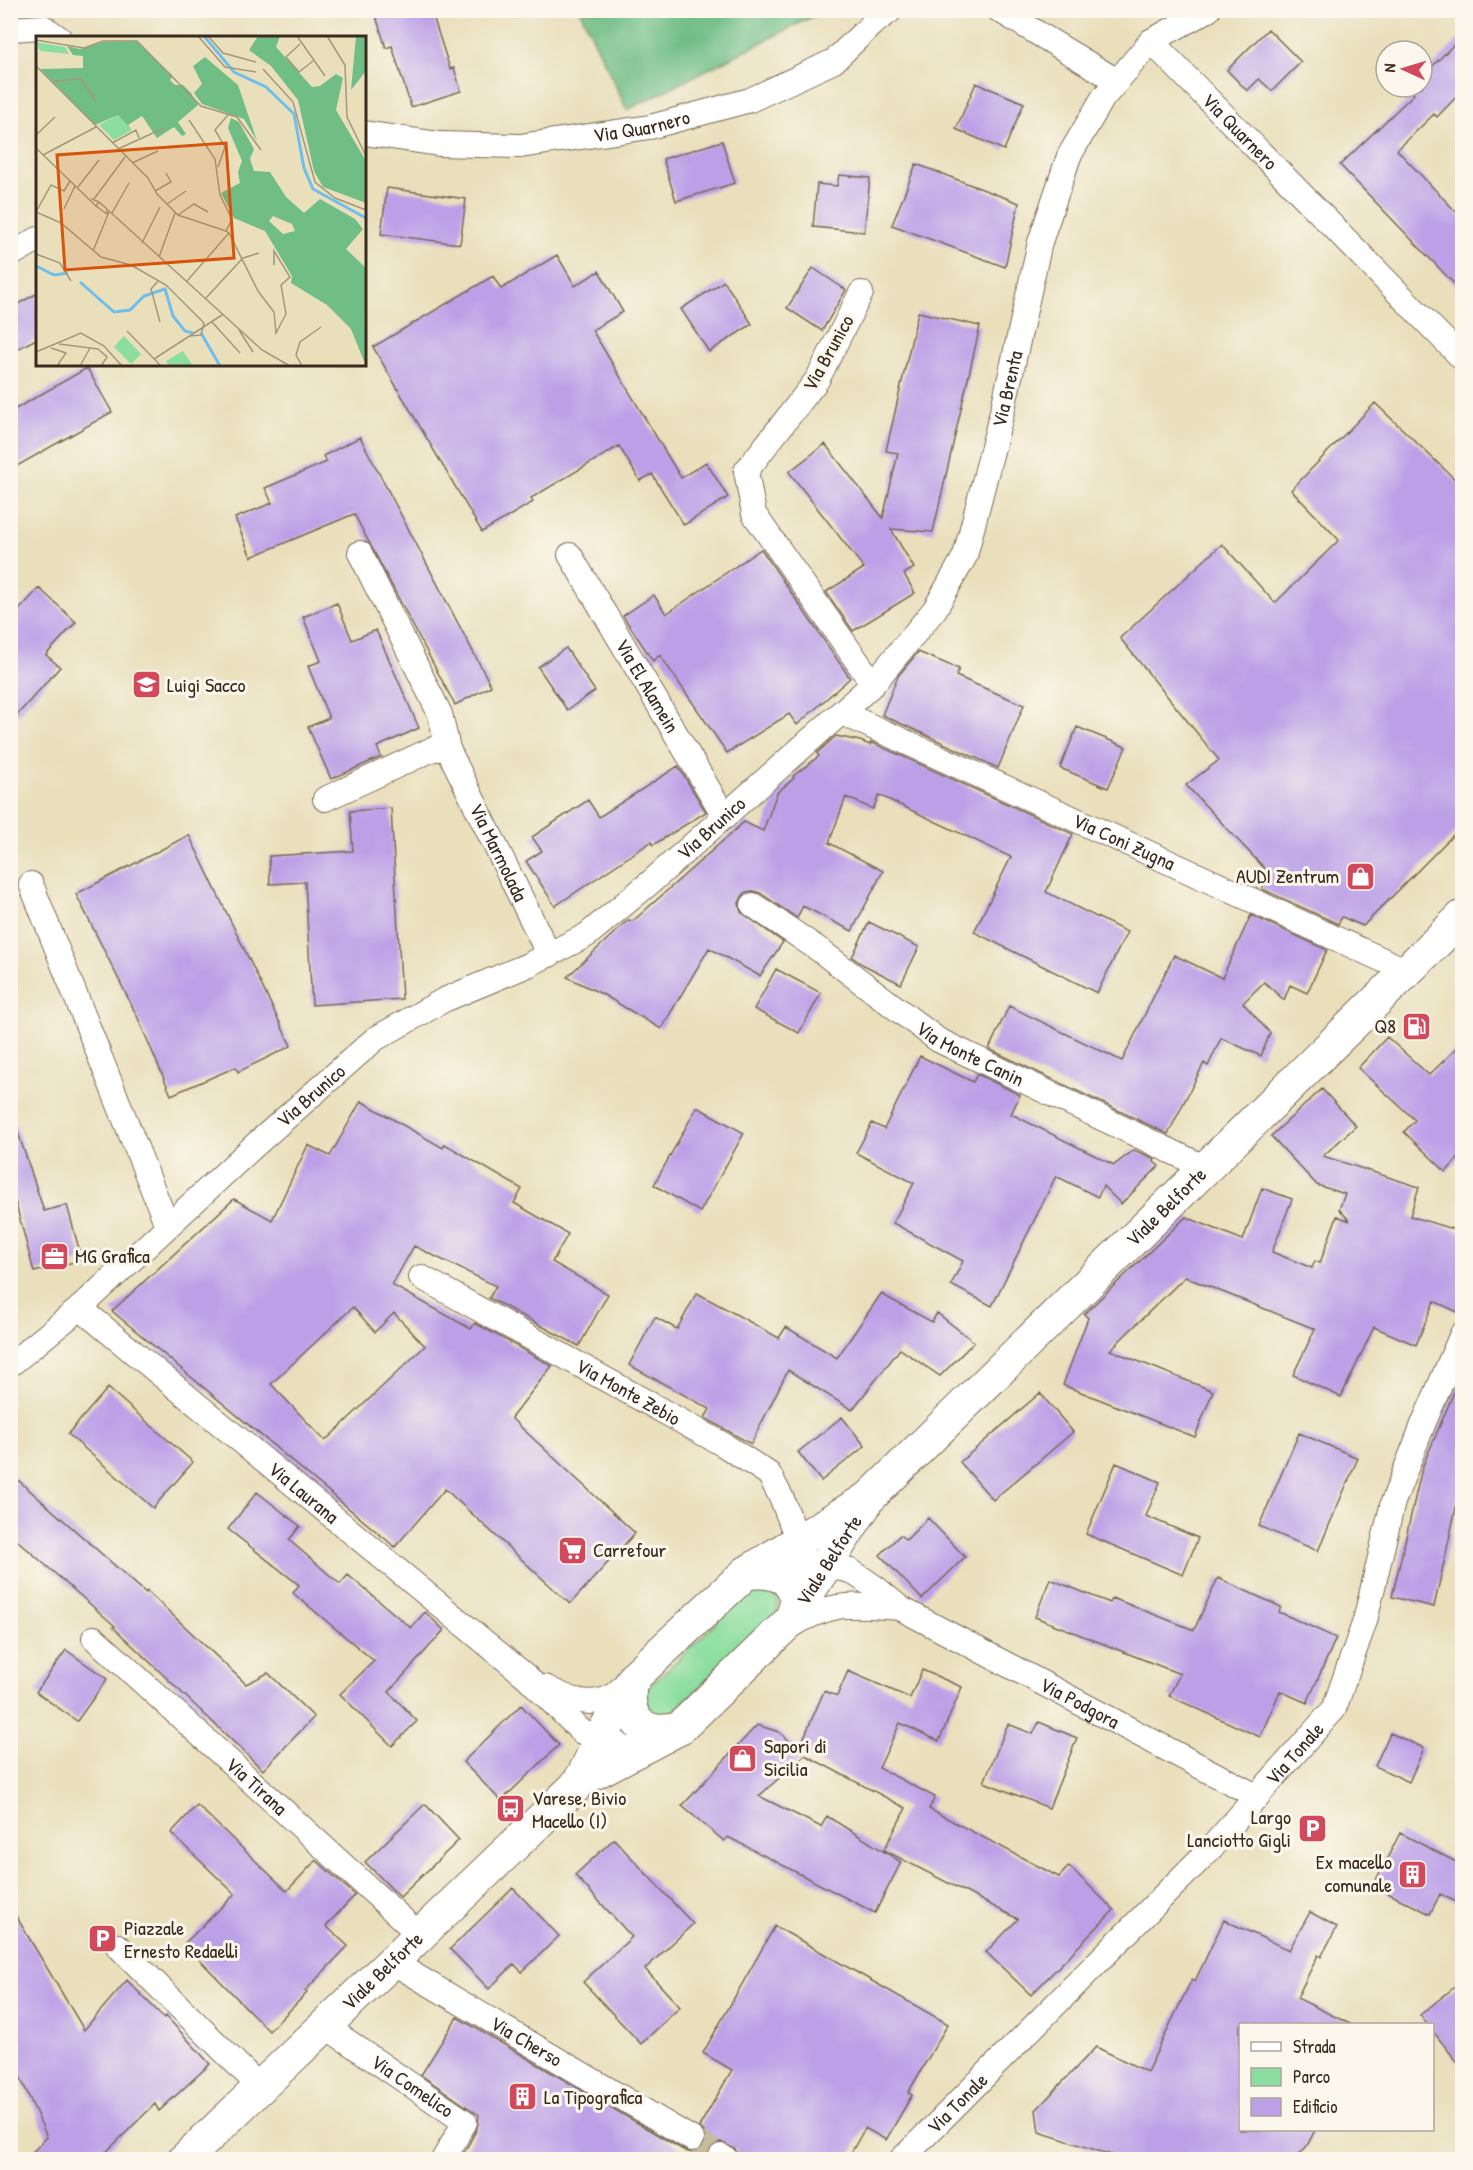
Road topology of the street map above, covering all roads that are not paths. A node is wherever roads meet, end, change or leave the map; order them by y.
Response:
1 (891, 10) edge
2 (999, 10) edge
3 (1208, 10) edge
4 (10, 29) edge
5 (56, 36) edge
6 (1151, 41) junction
7 (1118, 81) junction
8 (366, 133) edge
9 (36, 240) edge
10 (10, 255) edge
11 (861, 293) dead end
12 (1462, 358) edge
13 (360, 553) dead end
14 (570, 555) dead end
15 (873, 684) junction
16 (842, 713) junction
17 (448, 749) junction
18 (325, 799) dead end
19 (725, 816) junction
20 (31, 884) dead end
21 (753, 905) dead end
22 (1462, 917) edge
23 (549, 955) junction
24 (1407, 971) junction
25 (1206, 1168) junction
26 (167, 1226) junction
27 (422, 1278) dead end
28 (80, 1308) junction
29 (1462, 1334) edge
30 (10, 1365) edge
31 (870, 1497) junction
32 (798, 1541) junction
33 (825, 1565) junction
34 (757, 1567) junction
35 (900, 1608) junction
36 (784, 1628) junction
37 (94, 1638) dead end
38 (527, 1677) junction
39 (633, 1680) junction
40 (670, 1734) junction
41 (601, 1738) junction
42 (581, 1780) junction
43 (1258, 1797) junction
44 (421, 1936) junction
45 (118, 1946) dead end
46 (392, 1962) junction
47 (325, 2026) junction
48 (260, 2087) junction
49 (692, 2139) tunnel mouth
50 (184, 2160) edge
51 (443, 2160) edge
52 (901, 2160) edge

1 - 8 street, Via Quarnero
2 - 7 street
3 - 6 street
4 - 5 street
6 - 7 street
6 - 12 street, Via Quarnero
7 - 15 street, Via Brenta
9 - 10 street
11 - 15 street, Via Brunico
13 - 17 street, Via Marmolada
14 - 19 street, Via El Alamein
15 - 16 street, Via Brunico
16 - 19 street, Via Brunico
16 - 24 street, Via Coni Zugna
17 - 18 street
17 - 23 street, Via Marmolada
19 - 23 street, Via Brunico
20 - 26 street
21 - 25 street, Via Monte Canin
22 - 24 main road, Viale Belforte
23 - 26 street, Via Brunico
24 - 25 main road, Viale Belforte
25 - 31 main road, Viale Belforte
26 - 28 street, Via Brunico
27 - 32 street, Via Monte Zebio
28 - 30 street, Via Brunico
28 - 38 street, Via Laurana
29 - 43 street, Via Tonale
31 - 32 main road, Viale Belforte
31 - 33 main road, Viale Belforte
32 - 34 main road, Viale Belforte
33 - 34 street, Via Podgora
33 - 35 street, Via Podgora
33 - 36 main road, Viale Belforte
34 - 36 main road
34 - 39 main road, Viale Belforte
35 - 36 street, Via Podgora
35 - 43 street, Via Podgora
36 - 40 main road, Viale Belforte
37 - 44 street, Via Tirana
38 - 39 street, Via Laurana
38 - 41 street, Via Laurana
39 - 40 main road
39 - 41 main road, Viale Belforte
40 - 41 street, Via Laurana
40 - 42 main road, Viale Belforte
41 - 42 main road, Viale Belforte
42 - 44 main road, Viale Belforte
43 - 52 street, Via Tonale
44 - 46 main road, Viale Belforte
45 - 48 street
46 - 47 main road, Viale Belforte
46 - 49 street, Via Cherso
47 - 48 main road, Viale Belforte
47 - 51 street, Via Comelico
48 - 50 main road, Viale Belforte

